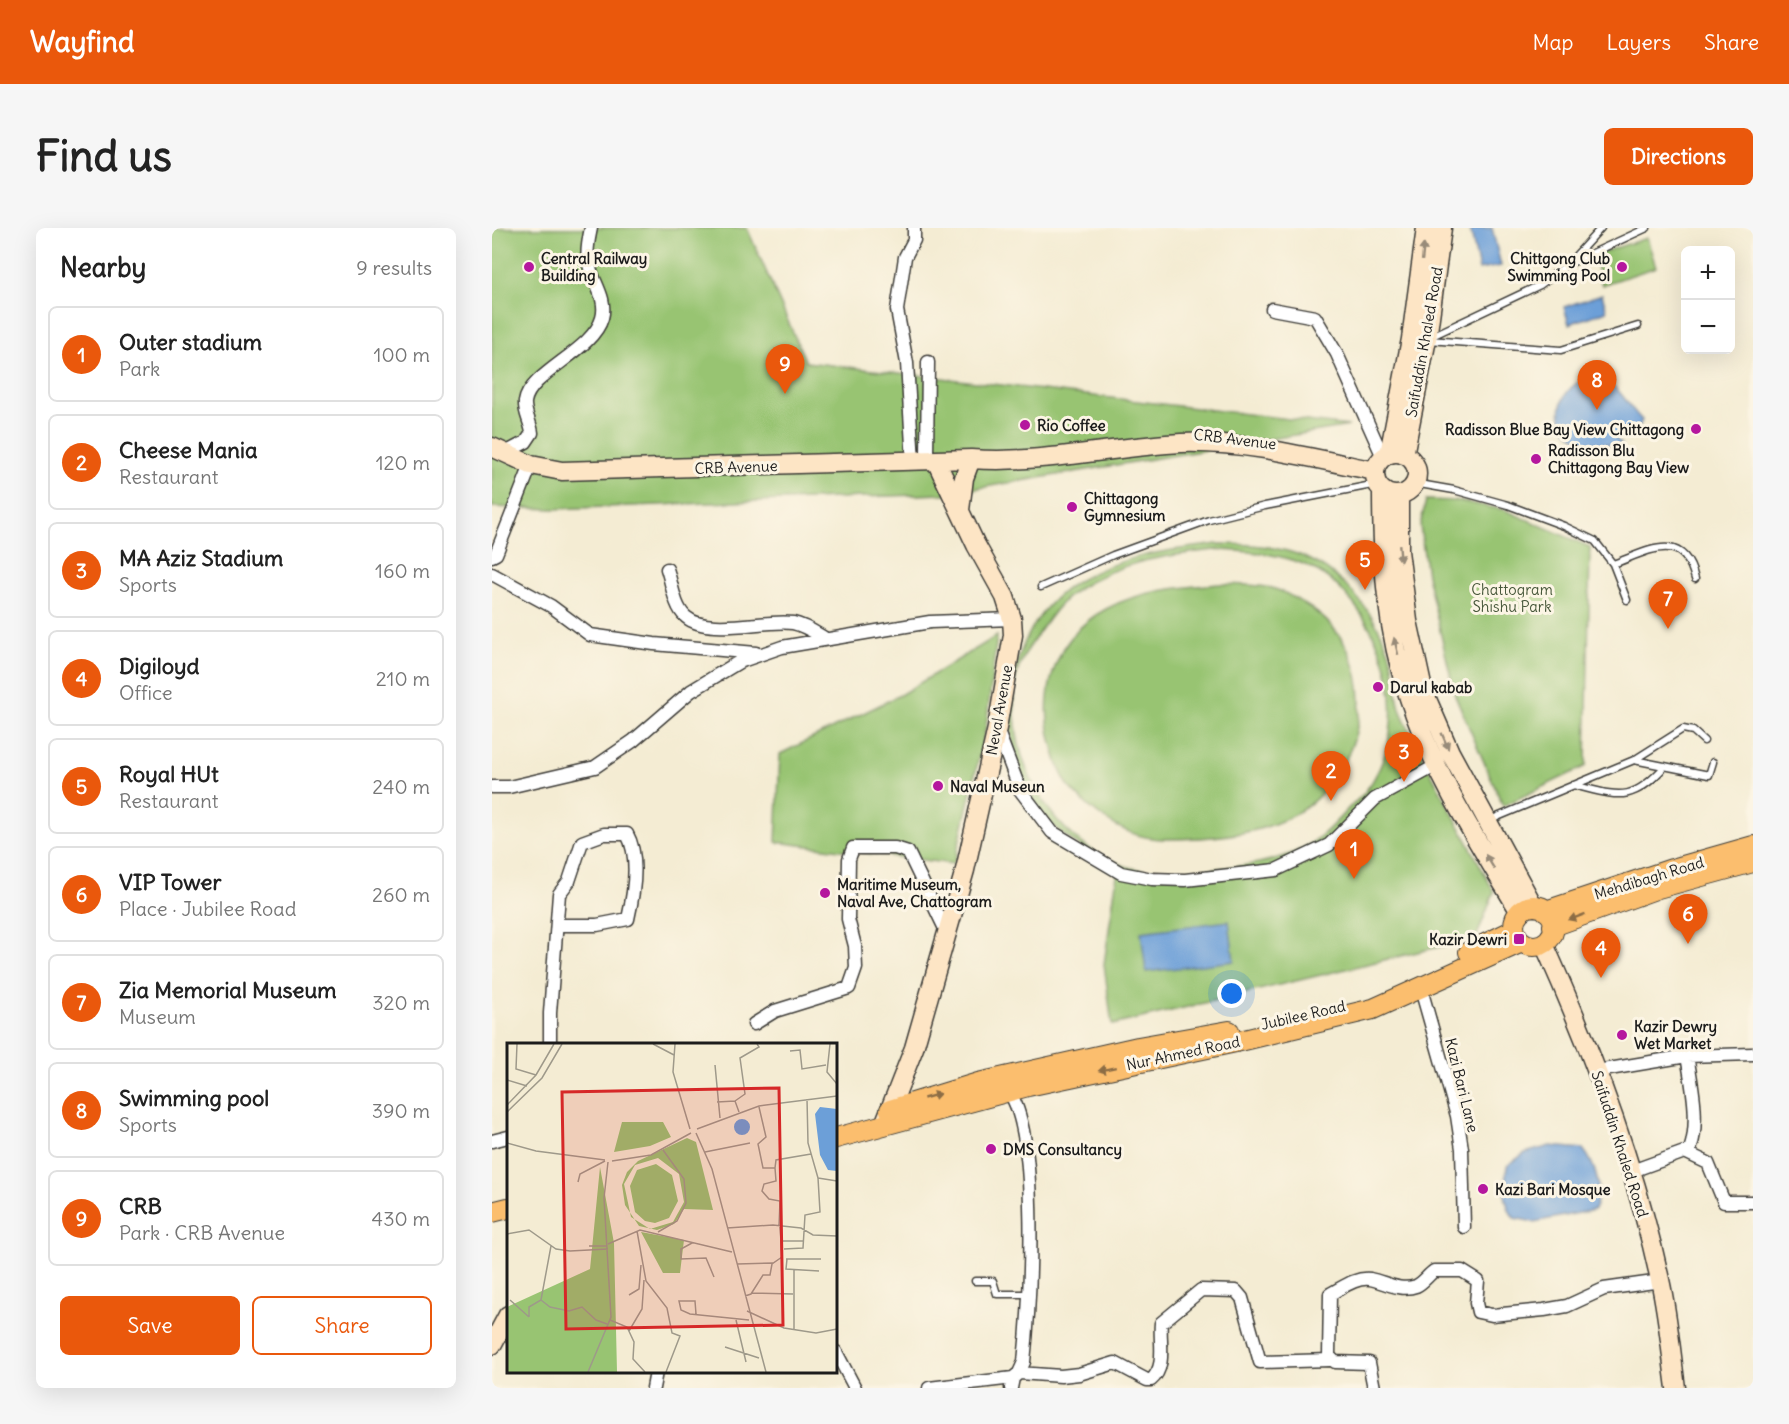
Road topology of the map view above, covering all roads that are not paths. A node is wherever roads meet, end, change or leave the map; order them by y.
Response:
1 (591, 228) edge
2 (914, 228) edge
3 (1426, 228) edge
4 (1442, 228) edge
5 (1601, 228) edge
6 (1647, 228) edge
7 (1568, 264) junction
8 (1272, 309) dead end
9 (1638, 326) dead end
10 (1419, 339) junction
11 (928, 362) dead end
12 (497, 450) edge
13 (978, 459) junction
14 (926, 460) junction
15 (531, 465) junction
16 (1386, 471) junction
17 (1414, 483) junction
18 (960, 510) junction
19 (492, 556) edge
20 (1613, 564) junction
21 (667, 569) dead end
22 (492, 574) edge
23 (1695, 579) dead end
24 (1041, 587) dead end
25 (1627, 600) dead end
26 (1012, 619) junction
27 (826, 639) junction
28 (764, 654) junction
29 (997, 728) junction
30 (1704, 741) dead end
31 (1634, 759) junction
32 (1713, 762) dead end
33 (1437, 765) junction
34 (1665, 766) junction
35 (1573, 785) junction
36 (492, 787) edge
37 (1478, 826) junction
38 (1753, 846) edge
39 (1753, 862) edge
40 (1532, 921) junction
41 (556, 925) junction
42 (948, 935) junction
43 (1544, 944) joint
44 (1421, 989) junction
45 (754, 1024) dead end
46 (550, 1043) edge
47 (1753, 1054) edge
48 (1687, 1056) junction
49 (1597, 1071) junction
50 (1009, 1092) junction
51 (886, 1117) junction
52 (837, 1126) edge
53 (507, 1137) edge
54 (837, 1138) edge
55 (492, 1141) edge
56 (1687, 1153) junction
57 (1632, 1171) junction
58 (1753, 1202) edge
59 (507, 1208) edge
60 (492, 1212) edge
61 (507, 1219) edge
62 (492, 1223) edge
63 (1464, 1227) dead end
64 (975, 1281) dead end
65 (1661, 1281) junction
66 (1029, 1294) junction
67 (507, 1317) edge
68 (492, 1345) edge
69 (837, 1354) edge
70 (1330, 1360) junction
71 (656, 1373) edge
72 (1014, 1380) edge
73 (934, 1387) edge
74 (653, 1388) edge
75 (855, 1388) edge
76 (1374, 1388) edge
77 (1676, 1388) edge

1 - 12 street
2 - 14 street
10 -> 3 main road, Saifuddin Khaled Road
4 - 10 main road, Saifuddin Khaled Road
5 - 7 lane
6 - 7 lane
7 - 10 lane
8 - 16 street
9 - 10 lane
10 - 16 main road, Saifuddin Khaled Road
11 - 14 street
12 - 15 main road, CRB Avenue
13 - 14 main road, CRB Avenue
13 - 16 main road, CRB Avenue
13 - 18 main road
14 - 15 main road, CRB Avenue
14 - 18 main road, Neval Avenue
15 - 19 street
16 - 17 main road
16 - 17 main road
16 - 24 lane
33 -> 16 main road, Saifuddin Khaled Road
16 -> 37 main road, Saifuddin Khaled Road
17 - 20 lane
18 - 26 main road, Neval Avenue
20 - 23 lane
20 - 25 lane
21 - 27 street
22 - 28 street
26 - 27 street
26 - 29 main road, Neval Avenue
27 - 28 street
28 - 36 street
29 - 33 street
29 - 42 main road, Neval Avenue
30 - 31 lane
31 - 34 lane
31 - 35 lane
32 - 34 lane
33 - 37 main road, Saifuddin Khaled Road
34 - 35 lane
35 - 37 lane
37 - 40 main road, Saifuddin Khaled Road
38 - 40 main road, Mehdibagh Road
39 -> 40 main road, Jubilee Road
40 - 43 main road
40 - 44 main road, Nur Ahmed Road
51 -> 40 main road, Jubilee Road
41 - 41 street
41 - 46 street
42 - 45 street
42 - 51 main road, Neval Avenue
43 - 49 main road, Saifuddin Khaled Road
44 -> 50 main road, Nur Ahmed Road
44 - 63 street, Kazi Bari Lane
47 - 48 street
48 - 49 street
48 - 56 street
49 - 57 main road, Saifuddin Khaled Road
50 - 51 main road, Nur Ahmed Road
50 - 66 street
51 - 52 main road, Jubilee Road
51 - 54 main road, Nur Ahmed Road
53 - 55 street
56 - 57 street
56 - 58 street
57 - 65 main road, Saifuddin Khaled Road
59 - 60 main road
61 - 62 main road
64 - 66 lane
65 - 70 street
65 - 77 main road, Saifuddin Khaled Road
66 - 72 street
67 - 68 main road
69 - 75 street
70 - 72 street
70 - 76 street
71 - 74 street
72 - 73 street

